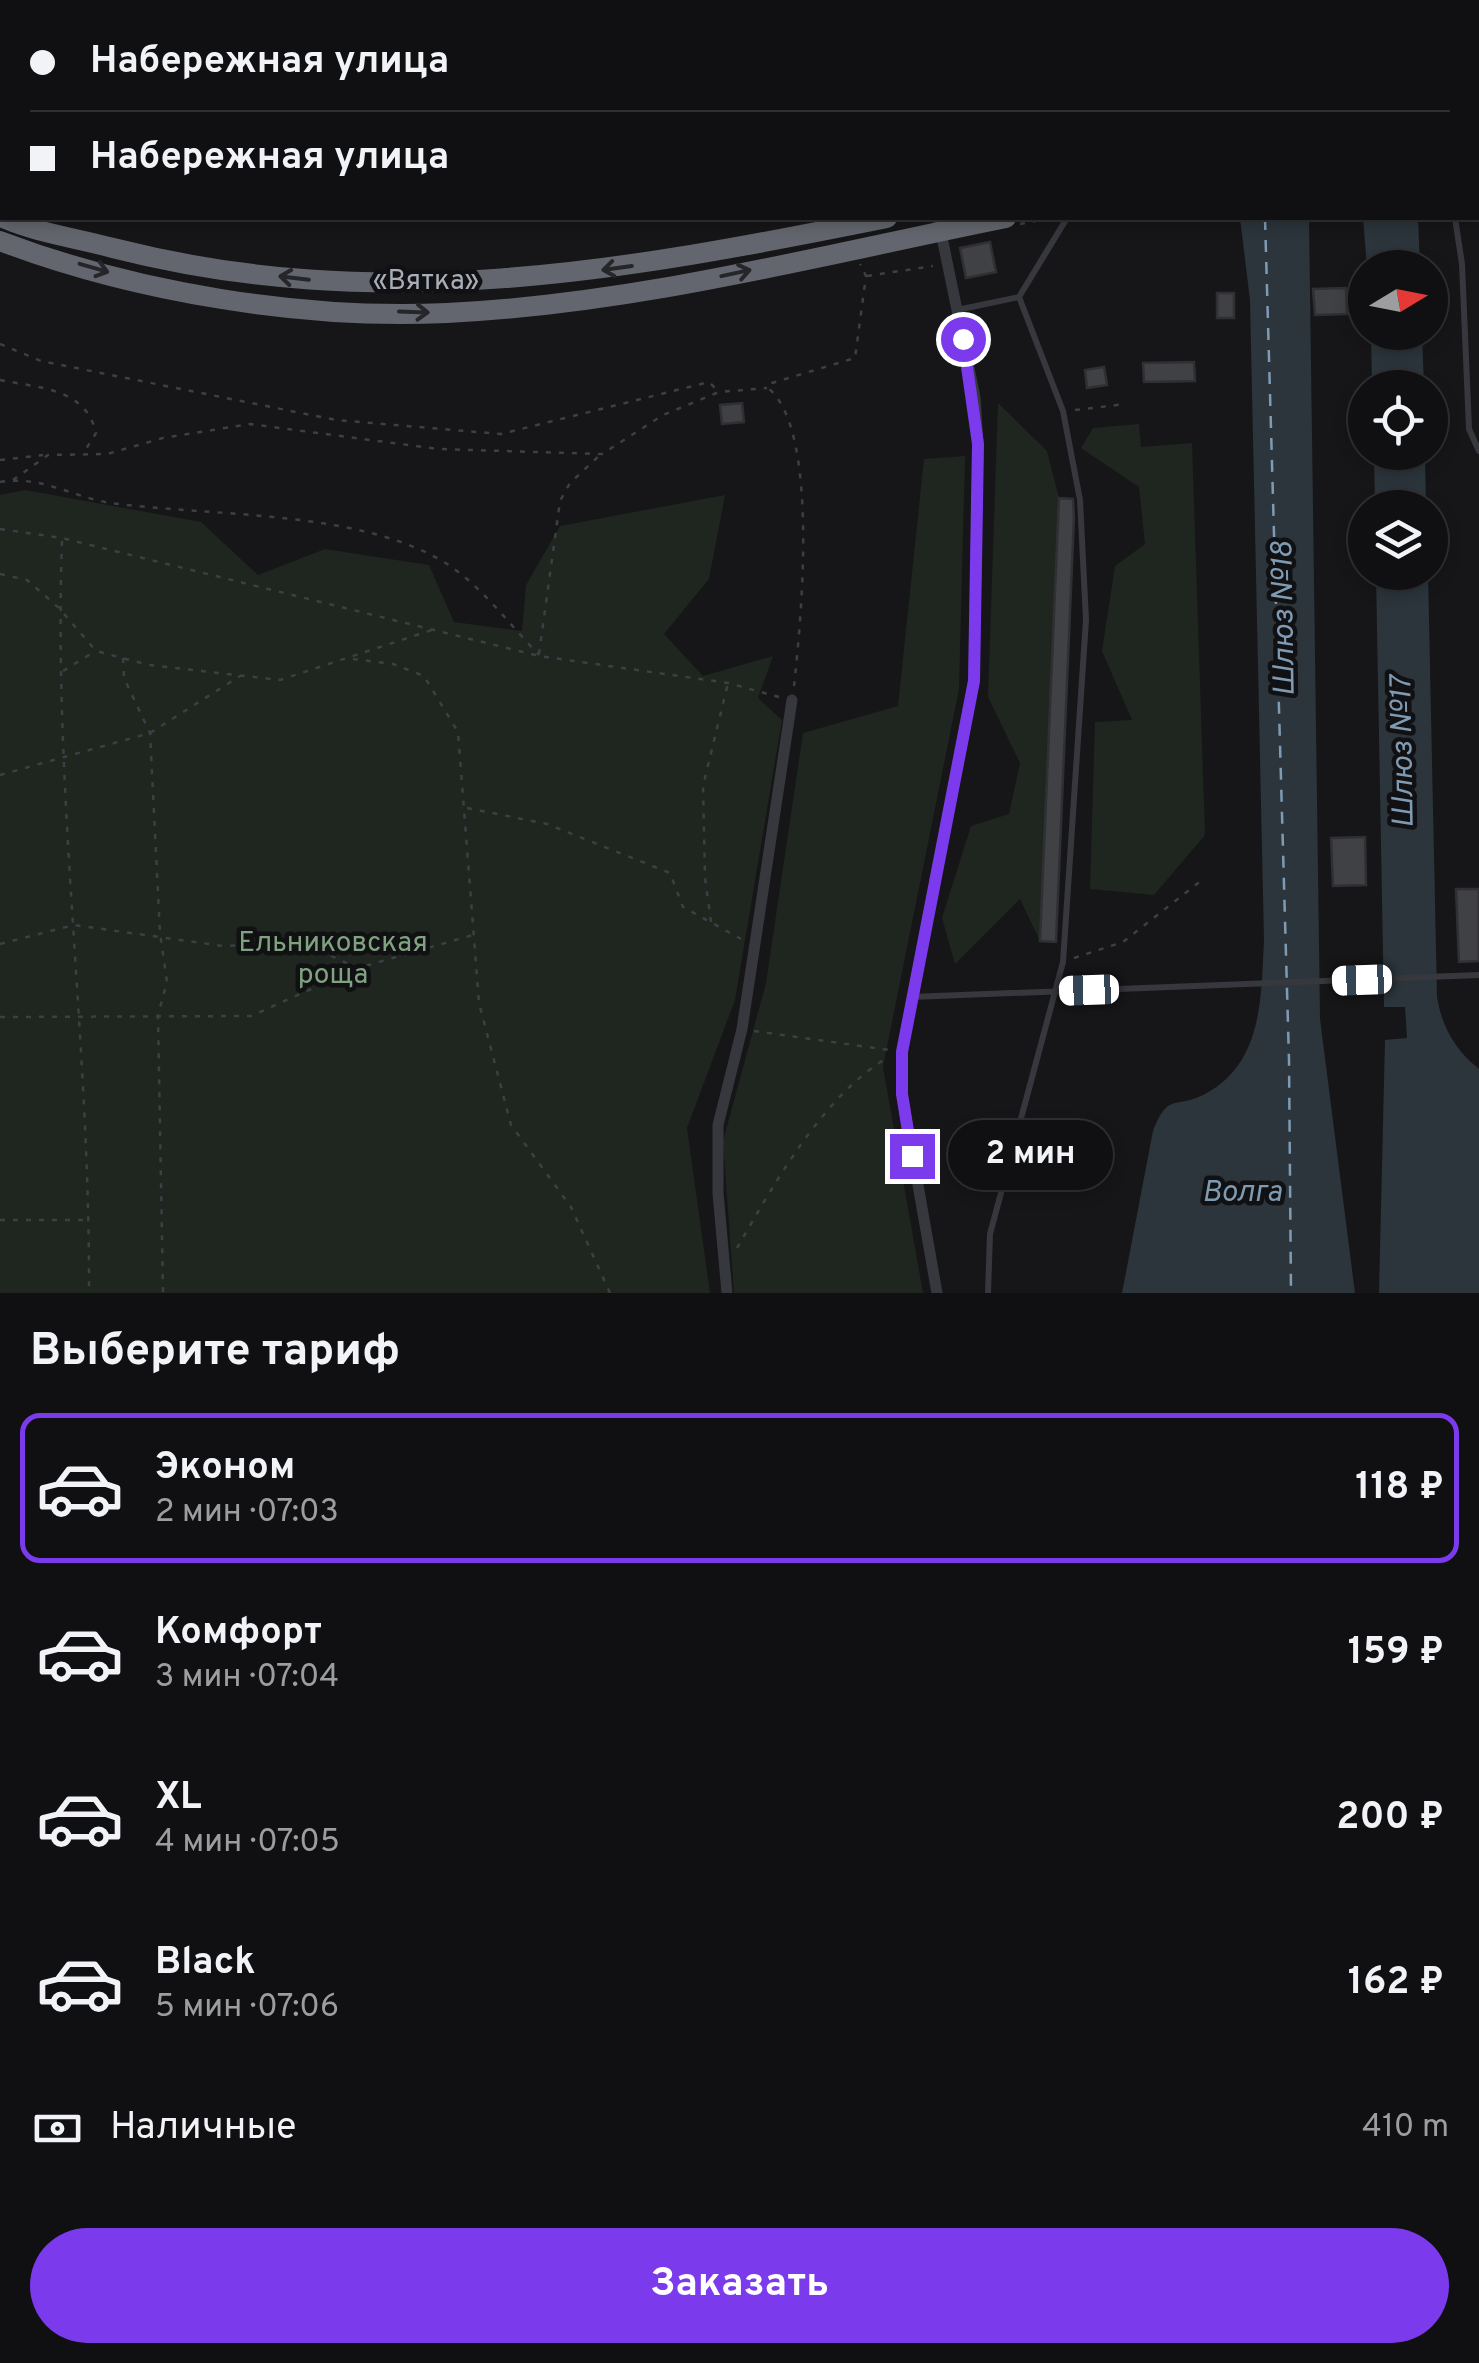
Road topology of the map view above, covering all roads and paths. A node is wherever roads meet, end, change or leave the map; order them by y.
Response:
1 (13, 220) edge
2 (877, 220) edge
3 (938, 220) edge
4 (996, 220) edge
5 (1066, 220) edge
6 (1455, 220) edge
7 (0, 241) edge
8 (948, 264) junction
9 (1019, 297) junction
10 (957, 310) junction
11 (0, 344) edge
12 (0, 380) edge
13 (768, 388) junction
14 (719, 392) junction
15 (1126, 404) dead end
16 (1064, 412) junction
17 (1479, 451) edge
18 (83, 453) junction
19 (602, 454) junction
20 (48, 455) junction
21 (0, 460) edge
22 (13, 480) junction
23 (0, 482) edge
24 (0, 529) edge
25 (62, 538) junction
26 (0, 574) edge
27 (60, 608) junction
28 (433, 629) junction
29 (96, 651) junction
30 (539, 656) junction
31 (123, 658) junction
32 (353, 659) junction
33 (61, 672) junction
34 (240, 676) junction
35 (728, 683) junction
36 (792, 700) junction
37 (150, 733) junction
38 (60, 757) junction
39 (0, 776) edge
40 (467, 808) junction
41 (1202, 880) dead end
42 (711, 924) junction
43 (74, 925) junction
44 (160, 934) junction
45 (473, 935) junction
46 (0, 944) edge
47 (755, 946) junction
48 (1064, 962) junction
49 (358, 968) junction
50 (1479, 976) edge
51 (910, 997) junction
52 (80, 1014) junction
53 (158, 1015) junction
54 (0, 1017) edge
55 (742, 1029) junction
56 (0, 1220) edge
57 (89, 1220) junction
58 (736, 1250) dead end
59 (89, 1293) edge
60 (163, 1293) edge
61 (610, 1293) edge
62 (727, 1293) edge
63 (938, 1293) edge
64 (988, 1293) edge

2 -> 1 highway, «Вятка»
3 - 8 street
7 -> 4 highway, «Вятка»
5 - 9 lane
6 - 17 lane
8 - 10 street
8 - 13 path
9 - 10 lane
9 - 16 lane
10 - 51 street
11 - 14 path
12 - 18 path
13 - 14 path
13 - 36 path
14 - 19 path
15 - 16 path
16 - 48 lane
18 - 19 path
18 - 20 path
19 - 30 path
20 - 21 path
20 - 22 path
22 - 23 path
22 - 30 path
24 - 25 path
25 - 27 path
25 - 28 path
26 - 27 path
27 - 29 path
27 - 33 path
28 - 30 path
28 - 32 path
29 - 31 path
29 - 33 path
30 - 35 path
31 - 34 path
31 - 37 path
32 - 34 path
32 - 40 path
33 - 38 path
34 - 37 path
35 - 36 path
35 - 42 path
36 - 47 street
37 - 38 path
37 - 44 path
38 - 39 path
38 - 43 path
40 - 42 path
40 - 45 path
41 - 48 path
42 - 47 path
43 - 44 path
43 - 46 path
43 - 52 path
44 - 49 path
44 - 53 path
45 - 49 path
45 - 61 path
47 - 55 street
48 - 64 lane
49 - 53 path
50 - 51 lane
51 - 63 street
52 - 53 path
52 - 54 path
52 - 57 path
53 - 60 path
55 - 58 path
55 - 62 street
56 - 57 path
57 - 59 path

